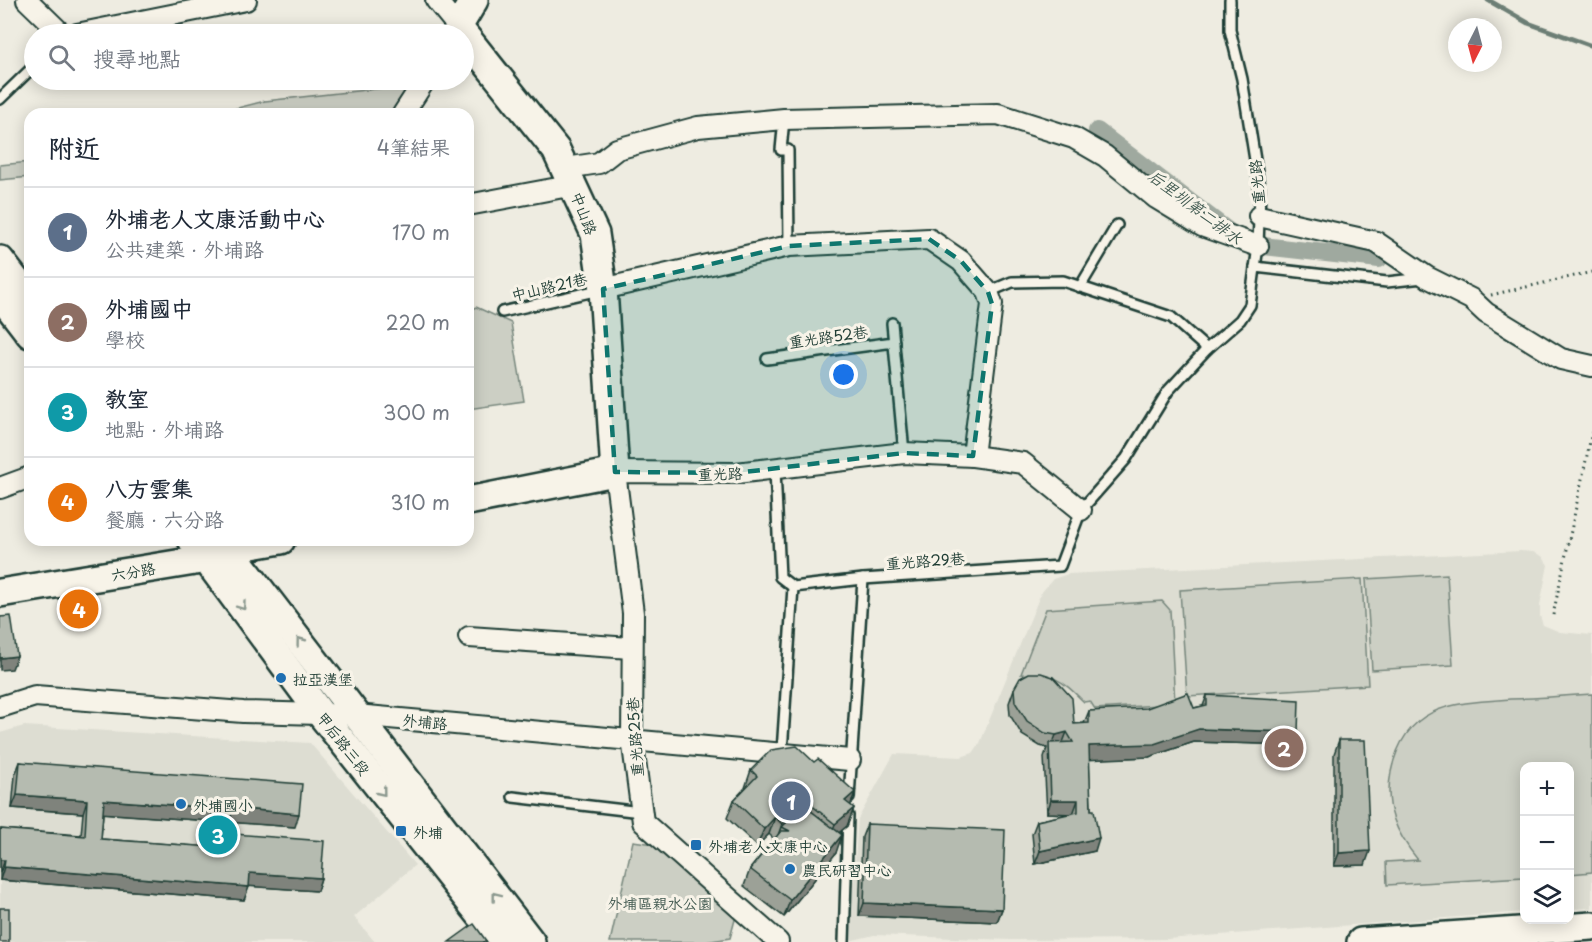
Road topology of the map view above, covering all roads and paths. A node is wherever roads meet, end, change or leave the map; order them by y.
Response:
1 (27, 0) edge
2 (246, 0) edge
3 (436, 0) edge
4 (474, 0) edge
5 (1230, 0) edge
6 (193, 6) edge
7 (52, 24) edge
8 (118, 24) edge
9 (451, 24) edge
10 (460, 24) edge
11 (474, 52) edge
12 (24, 76) edge
13 (419, 90) edge
14 (0, 99) edge
15 (407, 108) edge
16 (784, 119) junction
17 (570, 176) junction
18 (474, 203) edge
19 (1259, 216) junction
20 (1117, 225) dead end
21 (789, 246) junction
22 (1258, 246) junction
23 (0, 260) edge
24 (1255, 267) junction
25 (1592, 272) edge
26 (1427, 278) junction
27 (1080, 287) junction
28 (603, 289) junction
29 (24, 291) edge
30 (988, 292) junction
31 (0, 295) edge
32 (1471, 300) junction
33 (502, 312) dead end
34 (892, 323) dead end
35 (24, 326) edge
36 (894, 342) junction
37 (1207, 349) junction
38 (767, 359) dead end
39 (1592, 366) edge
40 (1592, 432) edge
41 (903, 453) junction
42 (973, 456) junction
43 (775, 470) junction
44 (615, 472) junction
45 (24, 479) edge
46 (0, 488) edge
47 (474, 500) edge
48 (1081, 510) junction
49 (212, 547) edge
50 (1060, 566) joint
51 (863, 579) junction
52 (793, 588) junction
53 (0, 593) edge
54 (1553, 615) dead end
55 (469, 637) dead end
56 (631, 648) junction
57 (0, 707) edge
58 (320, 713) junction
59 (356, 715) junction
60 (632, 738) junction
61 (782, 752) junction
62 (850, 760) junction
63 (513, 797) dead end
64 (641, 812) junction
65 (1592, 926) edge
66 (502, 942) edge
67 (531, 942) edge
68 (778, 942) edge
69 (844, 942) edge
70 (1361, 942) edge

1 - 7 street
2 - 6 street
3 - 9 street, 中山路
4 - 10 street
5 - 19 lane, 重光路
6 - 8 street
11 - 17 street, 中山路
12 - 14 lane
13 - 15 street
16 - 17 street
16 - 21 lane
16 - 22 street
17 - 18 street
17 - 28 street, 中山路
19 - 22 lane, 重光路
19 - 26 street
20 - 27 lane
21 - 28 street
21 - 30 street
22 - 24 lane, 重光路
23 - 29 street
24 - 26 lane
24 - 37 lane, 重光路
25 - 32 path
26 - 32 street
27 - 30 lane
27 - 37 lane
28 - 33 lane, 中山路21巷
28 - 44 street, 中山路
30 - 42 street
31 - 35 street
32 - 39 street
34 - 36 lane
36 - 38 lane, 重光路52巷
36 - 41 lane
37 - 48 lane, 重光路
40 - 54 path
41 - 42 street, 重光路
41 - 43 street, 重光路
42 - 48 street, 重光路
43 - 44 street, 重光路
43 - 52 lane
44 - 47 street, 重光路
44 - 56 street, 重光路25巷
45 - 46 street
48 - 50 lane, 重光路
49 - 53 street, 六分路
49 -> 58 street, 甲后路三段
59 -> 49 street, 甲后路三段
50 - 51 lane, 重光路29巷
51 - 52 lane, 重光路29巷
51 - 62 lane
52 - 61 lane
55 - 56 street
56 - 60 street, 重光路25巷
57 - 58 street, 外埔路
58 - 59 street, 外埔路
58 -> 66 street, 甲后路三段
59 - 60 street, 外埔路
67 -> 59 street, 甲后路三段
60 - 61 street, 外埔路
60 - 64 street, 重光路25巷
61 - 62 street, 外埔路
62 - 69 lane
63 - 64 lane
64 - 68 street, 重光路25巷
65 - 70 street

